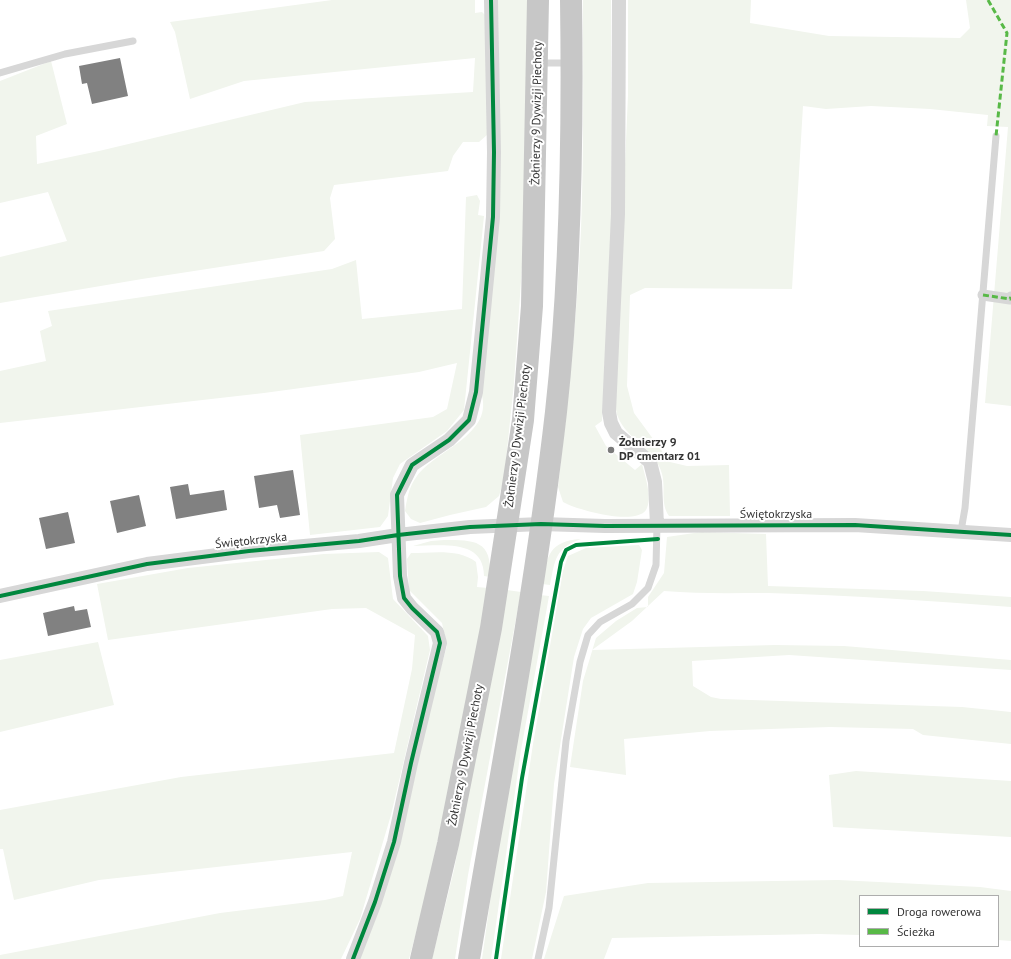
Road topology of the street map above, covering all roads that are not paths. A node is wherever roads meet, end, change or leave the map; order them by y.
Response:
1 (491, 0) edge
2 (571, 0) edge
3 (619, 0) edge
4 (538, 2) edge
5 (133, 41) dead end
6 (538, 63) junction
7 (572, 63) junction
8 (0, 73) edge
9 (996, 136) dead end
10 (984, 295) junction
11 (1011, 297) edge
12 (541, 524) junction
13 (657, 525) junction
14 (507, 526) junction
15 (961, 531) junction
16 (398, 535) junction
17 (1011, 535) edge
18 (0, 596) edge
19 (353, 959) edge
20 (421, 959) edge
21 (469, 959) edge
22 (538, 959) edge

1 - 16 street
2 - 7 highway
3 - 13 street
4 - 6 highway, Żołnierzy 9 Dywizji Piechoty
5 - 8 lane
6 - 7 lane
6 - 14 highway, Żołnierzy 9 Dywizji Piechoty
7 - 12 highway
9 - 10 lane
10 - 11 street
10 - 15 lane
12 - 13 street, Świętokrzyska
12 - 14 street, Świętokrzyska
12 - 21 highway
13 - 15 street, Świętokrzyska
13 - 22 lane
14 - 16 street, Świętokrzyska
14 - 20 highway, Żołnierzy 9 Dywizji Piechoty
15 - 17 street, Świętokrzyska
16 - 18 street, Świętokrzyska
16 - 19 street

